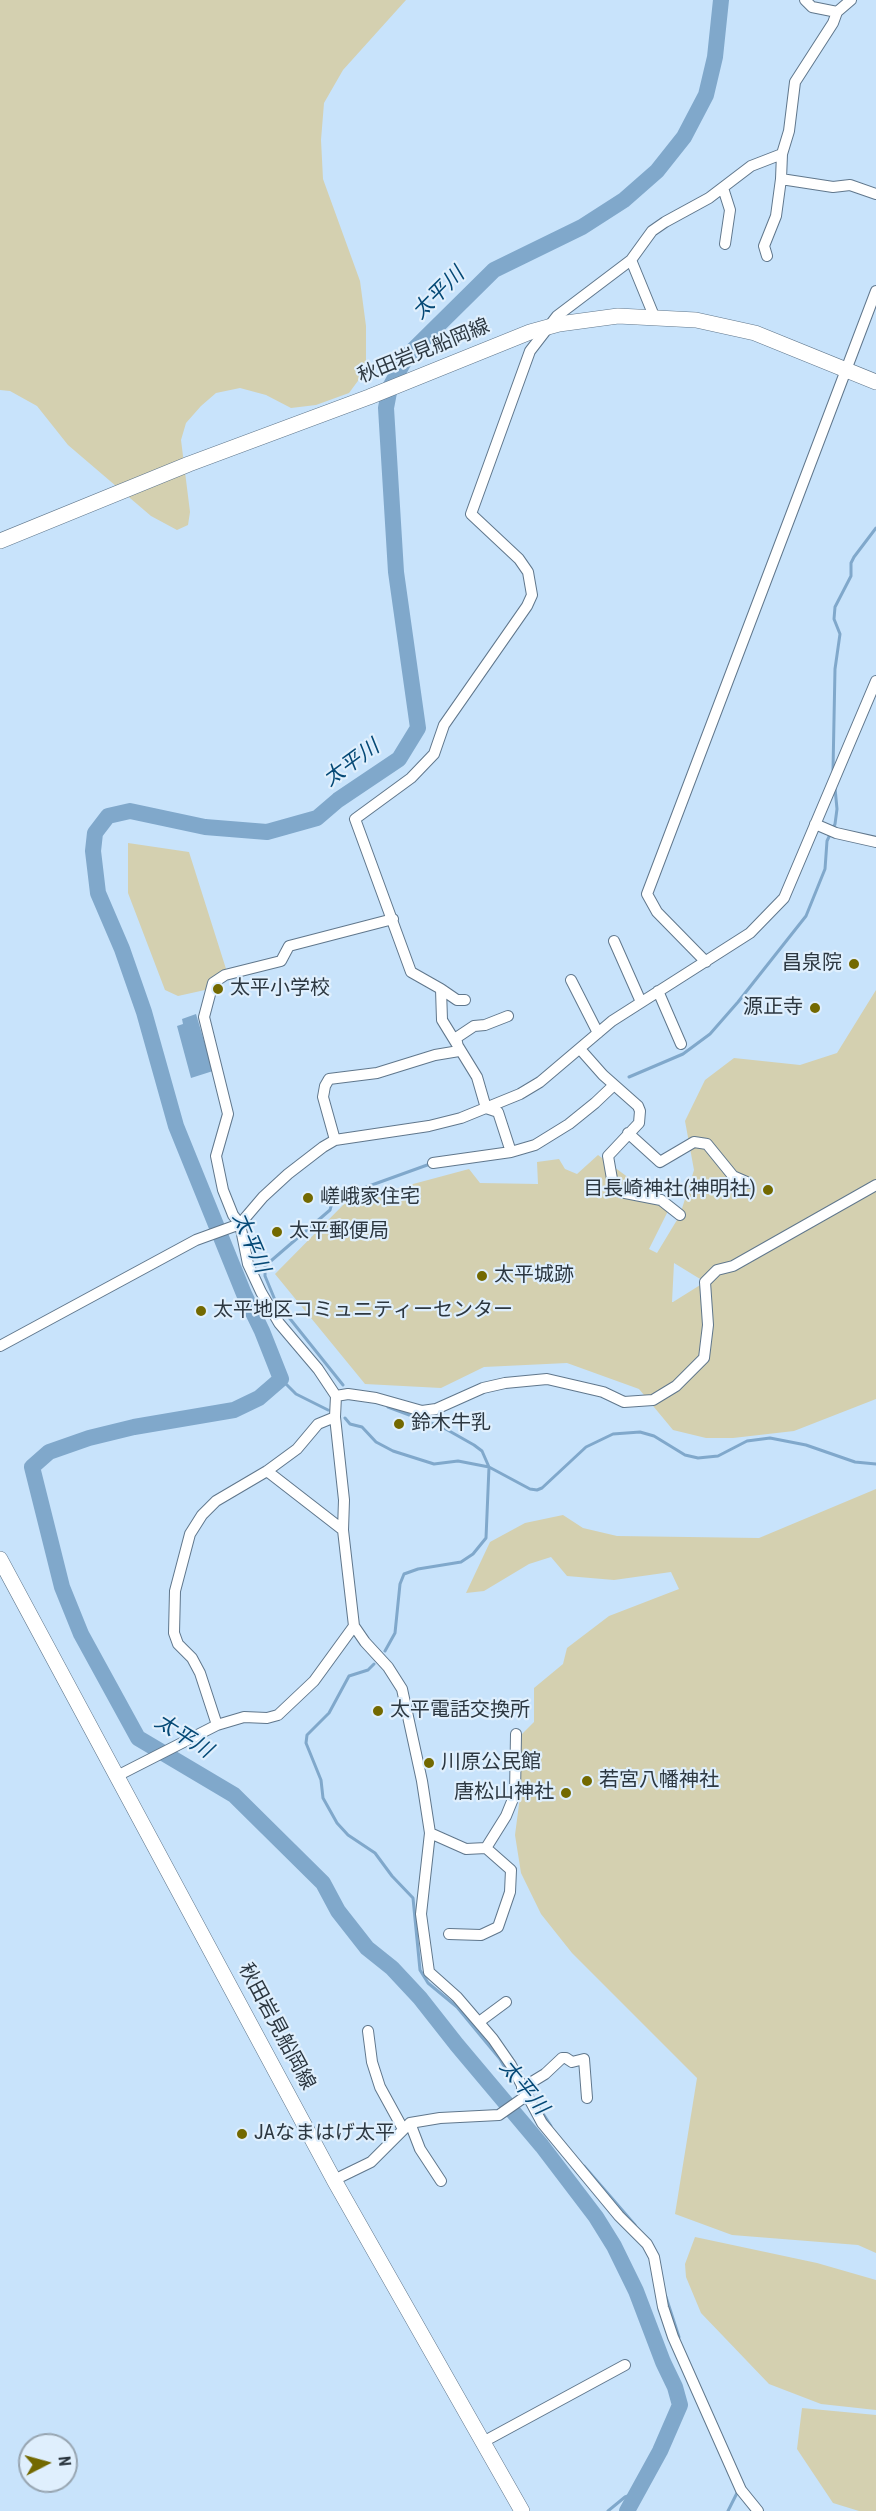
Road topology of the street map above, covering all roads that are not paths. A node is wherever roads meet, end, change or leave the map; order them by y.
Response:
1 (805, 0) edge
2 (851, 0) edge
3 (837, 12) junction
4 (782, 154) junction
5 (782, 179) junction
6 (723, 189) junction
7 (876, 194) edge
8 (725, 244) dead end
9 (767, 256) dead end
10 (630, 260) junction
11 (876, 291) edge
12 (654, 316) junction
13 (549, 326) junction
14 (846, 372) junction
15 (876, 382) edge
16 (0, 541) edge
17 (876, 681) edge
18 (826, 828) junction
19 (876, 842) edge
20 (393, 920) junction
21 (614, 941) dead end
22 (706, 962) junction
23 (571, 980) dead end
24 (441, 989) junction
25 (658, 991) junction
26 (465, 1000) dead end
27 (641, 1002) junction
28 (508, 1016) dead end
29 (598, 1033) junction
30 (681, 1044) dead end
31 (580, 1048) junction
32 (459, 1051) junction
33 (614, 1084) junction
34 (486, 1108) junction
35 (628, 1132) junction
36 (335, 1140) junction
37 (512, 1152) junction
38 (433, 1162) dead end
39 (749, 1183) dead end
40 (876, 1185) edge
41 (680, 1215) dead end
42 (238, 1225) junction
43 (0, 1346) edge
44 (336, 1396) junction
45 (335, 1417) junction
46 (267, 1471) junction
47 (343, 1530) junction
48 (0, 1559) edge
49 (354, 1626) junction
50 (217, 1725) junction
51 (516, 1734) dead end
52 (117, 1776) junction
53 (430, 1833) junction
54 (486, 1848) junction
55 (449, 1934) dead end
56 (506, 2002) dead end
57 (479, 2022) junction
58 (368, 2031) dead end
59 (522, 2095) junction
60 (586, 2098) dead end
61 (406, 2126) junction
62 (334, 2180) junction
63 (441, 2181) dead end
64 (624, 2365) dead end
65 (483, 2442) junction
66 (522, 2511) edge
67 (758, 2511) edge

1 - 3 street
2 - 3 street
3 - 4 street
4 - 5 street
4 - 6 street
5 - 7 street
5 - 9 street
6 - 8 street
6 - 10 street
10 - 12 street
10 - 13 street
11 - 14 street
12 - 13 main road, 秋田岩見船岡線
12 - 14 main road, 秋田岩見船岡線
13 - 16 main road, 秋田岩見船岡線
13 - 20 street
14 - 15 main road, 秋田岩見船岡線
14 - 22 street
17 - 18 street
18 - 19 street
18 - 22 street
20 - 24 street
20 - 42 street
21 - 27 street
22 - 25 street
23 - 29 street
24 - 26 street
24 - 32 street
25 - 27 street
25 - 30 street
27 - 29 street
28 - 32 street
29 - 31 street
31 - 33 street
31 - 34 street
32 - 34 street
32 - 36 street
33 - 35 street
33 - 37 street
34 - 36 street
34 - 37 street
35 - 39 street
35 - 41 street
36 - 42 street
37 - 38 street
40 - 44 street
42 - 43 street
42 - 44 street
44 - 45 street
45 - 46 street
45 - 47 street
46 - 47 street
46 - 50 street
47 - 49 street
48 - 52 main road, 秋田岩見船岡線
49 - 50 street
49 - 53 street
50 - 52 street
51 - 54 street
52 - 62 main road, 秋田岩見船岡線
53 - 54 street
53 - 57 street
54 - 55 street
56 - 57 street
57 - 59 street
58 - 61 street
59 - 60 street
59 - 61 street
59 - 67 street
61 - 62 street
61 - 63 street
62 - 65 main road, 秋田岩見船岡線
64 - 65 street
65 - 66 main road, 秋田岩見船岡線

